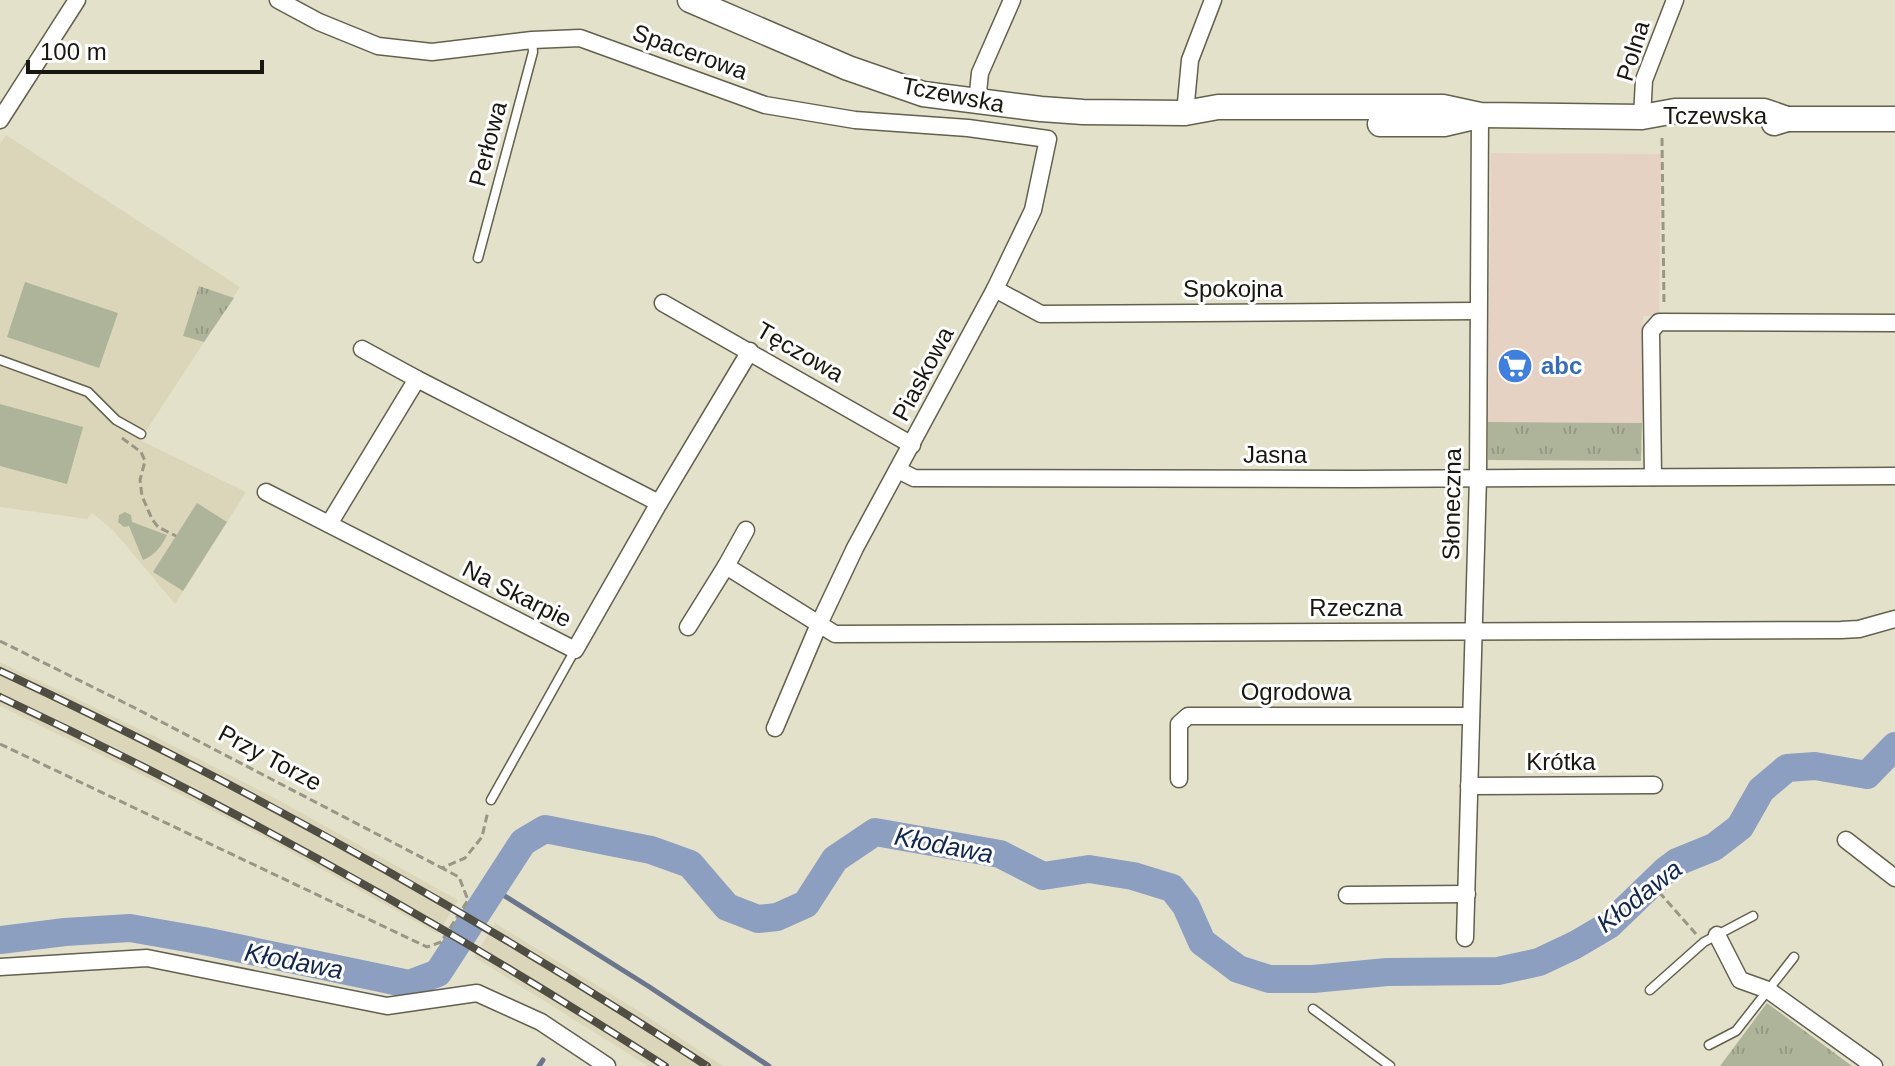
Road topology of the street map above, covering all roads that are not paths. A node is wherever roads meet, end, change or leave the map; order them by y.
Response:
1 (77, 0) edge
2 (278, 0) edge
3 (690, 0) edge
4 (1012, 0) edge
5 (1213, 0) edge
6 (1675, 0) edge
7 (713, 6) edge
8 (532, 40) junction
9 (977, 102) junction
10 (1185, 113) junction
11 (1480, 115) junction
12 (1642, 117) junction
13 (1895, 119) edge
14 (0, 120) edge
15 (1048, 139) joint
16 (478, 258) dead end
17 (995, 289) junction
18 (663, 303) dead end
19 (1478, 311) junction
20 (1895, 323) edge
21 (362, 349) dead end
22 (750, 351) junction
23 (0, 360) edge
24 (417, 379) junction
25 (141, 434) dead end
26 (912, 445) junction
27 (898, 470) junction
28 (1895, 476) edge
29 (1478, 477) junction
30 (1653, 477) junction
31 (266, 492) dead end
32 (659, 503) junction
33 (329, 524) junction
34 (746, 530) dead end
35 (726, 566) junction
36 (1895, 619) edge
37 (819, 624) junction
38 (688, 627) dead end
39 (1473, 631) junction
40 (575, 650) junction
41 (1471, 716) junction
42 (775, 728) dead end
43 (1179, 779) dead end
44 (1654, 785) dead end
45 (1469, 786) junction
46 (491, 800) road end
47 (1846, 840) dead end
48 (1895, 878) edge
49 (1467, 894) junction
50 (1347, 895) dead end
51 (1753, 916) dead end
52 (1465, 938) dead end
53 (1710, 939) junction
54 (1794, 957) dead end
55 (0, 967) edge
56 (1650, 990) dead end
57 (1768, 990) junction
58 (1313, 1009) dead end
59 (1709, 1045) dead end
60 (607, 1066) edge
61 (1390, 1066) edge
62 (1874, 1066) edge

1 - 14 street
2 - 8 street, Spacerowa
3 - 7 main road, Tczewska
4 - 9 street
5 - 10 street
6 - 12 street, Polna
7 - 9 main road, Tczewska
8 - 15 street, Spacerowa
8 - 16 lane, Perłowa
9 - 10 main road, Tczewska
10 - 11 main road, Tczewska
11 - 12 main road, Tczewska
11 - 19 street, Słoneczna
12 - 13 main road, Tczewska
15 - 17 street, Piaskowa
17 - 19 street, Spokojna
17 - 26 street, Piaskowa
18 - 22 street, Tęczowa
19 - 29 street, Słoneczna
20 - 30 street
21 - 24 street
22 - 26 street, Tęczowa
22 - 32 street, Na Skarpie
23 - 25 lane
24 - 32 street
24 - 33 street
26 - 27 street, Piaskowa
27 - 29 street, Jasna
27 - 37 street, Piaskowa
28 - 30 street, Jasna
29 - 30 street, Jasna
29 - 39 street, Słoneczna
31 - 33 street, Na Skarpie
32 - 40 street, Na Skarpie
33 - 40 street, Na Skarpie
34 - 35 street
35 - 37 street
35 - 38 street
36 - 39 street, Rzeczna
37 - 39 street, Rzeczna
37 - 42 street, Piaskowa
39 - 41 street, Słoneczna
40 - 46 lane
41 - 43 street, Ogrodowa
41 - 45 street, Słoneczna
44 - 45 street, Krótka
45 - 49 street, Słoneczna
47 - 48 street
49 - 50 street
49 - 52 street, Słoneczna
51 - 53 lane
53 - 56 lane
53 - 57 street
54 - 57 lane
55 - 60 street
57 - 59 lane
57 - 62 street
58 - 61 lane

